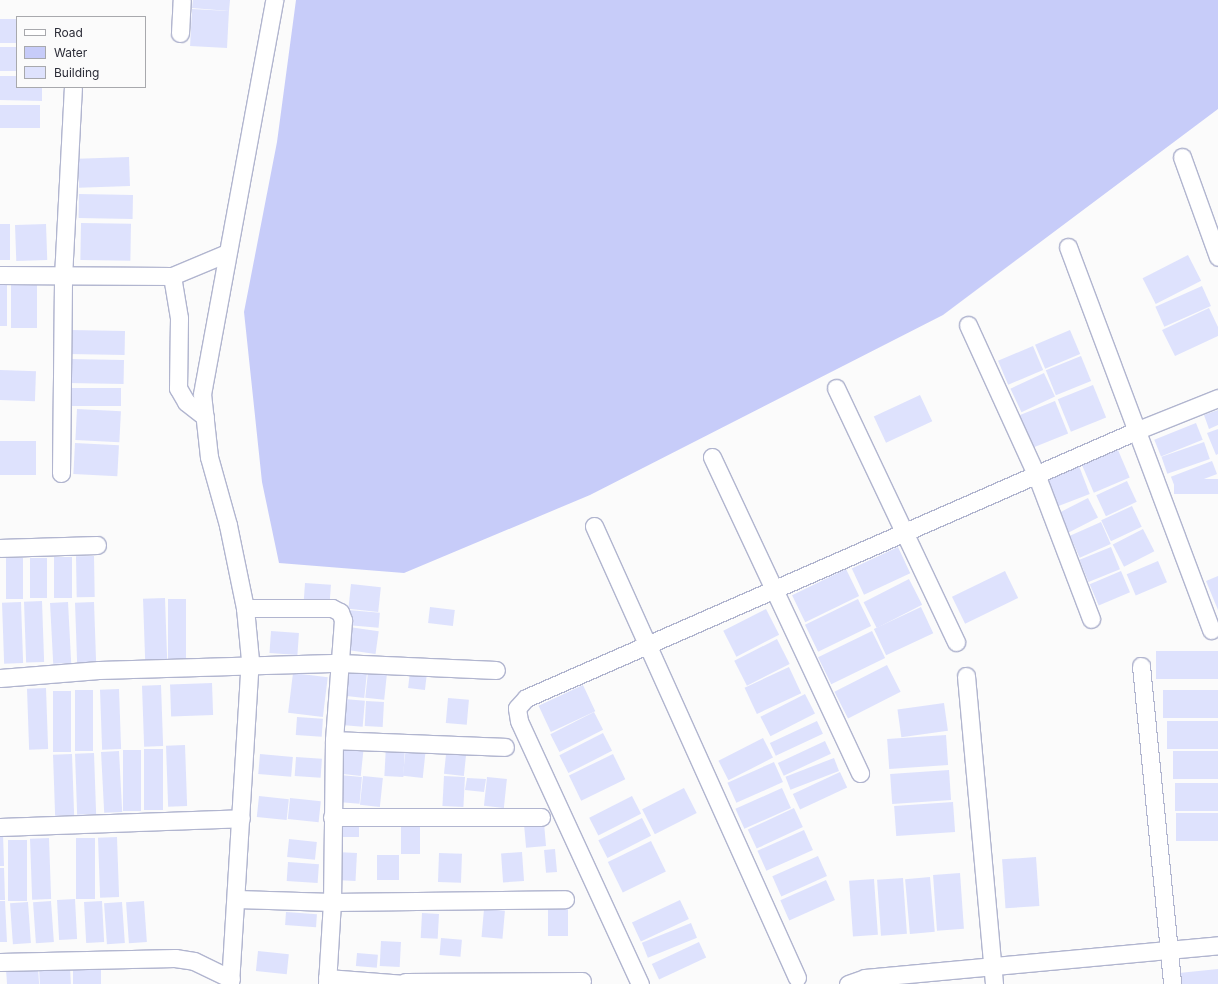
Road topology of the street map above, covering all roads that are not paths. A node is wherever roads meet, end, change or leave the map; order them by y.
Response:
1 (182, 0) edge
2 (274, 0) edge
3 (180, 33) dead end
4 (73, 88) edge
5 (1182, 157) dead end
6 (1068, 246) dead end
7 (227, 253) junction
8 (1218, 257) edge
9 (0, 275) edge
10 (172, 276) junction
11 (63, 277) junction
12 (968, 325) dead end
13 (836, 388) dead end
14 (1218, 398) edge
15 (204, 417) junction
16 (1138, 430) junction
17 (712, 457) dead end
18 (61, 473) dead end
19 (1036, 474) junction
20 (594, 526) dead end
21 (905, 532) junction
22 (97, 545) dead end
23 (0, 548) edge
24 (776, 589) junction
25 (245, 608) junction
26 (1091, 619) dead end
27 (1211, 630) dead end
28 (956, 642) dead end
29 (646, 646) junction
30 (340, 664) junction
31 (250, 666) junction
32 (1141, 666) dead end
33 (496, 670) dead end
34 (966, 676) dead end
35 (0, 678) edge
36 (334, 740) junction
37 (504, 747) dead end
38 (860, 773) dead end
39 (332, 817) junction
40 (541, 817) dead end
41 (241, 818) junction
42 (0, 827) edge
43 (237, 899) junction
44 (565, 899) dead end
45 (332, 902) junction
46 (1218, 944) edge
47 (1170, 950) junction
48 (0, 962) edge
49 (994, 976) edge
50 (797, 977) dead end
51 (230, 981) edge
52 (327, 981) edge
53 (582, 981) dead end
54 (405, 983) edge
55 (640, 984) edge
56 (848, 984) edge
57 (1172, 984) edge

1 - 3 street
2 - 7 street
4 - 11 street
5 - 8 street
6 - 16 street
7 - 10 street
7 - 15 street
9 - 11 street
10 - 11 street
10 - 15 street
11 - 18 street
12 - 19 street
13 - 21 street
14 - 16 street
15 - 25 street
16 - 19 street
16 - 27 street
17 - 24 street
19 - 21 street
19 - 26 street
20 - 29 street
21 - 24 street
21 - 28 street
22 - 23 street
24 - 29 street
24 - 38 street
25 - 30 street
25 - 31 street
29 - 50 street
29 - 55 street
30 - 31 street
30 - 33 street
30 - 36 street
31 - 35 street
31 - 41 street
32 - 47 street
34 - 49 street
36 - 37 street
36 - 39 street
39 - 40 street
39 - 45 street
41 - 42 street
41 - 43 street
43 - 45 street
43 - 51 street
44 - 45 street
45 - 52 street
46 - 47 street
47 - 49 street
47 - 57 street
48 - 51 street
49 - 56 street
52 - 54 street
53 - 54 street

